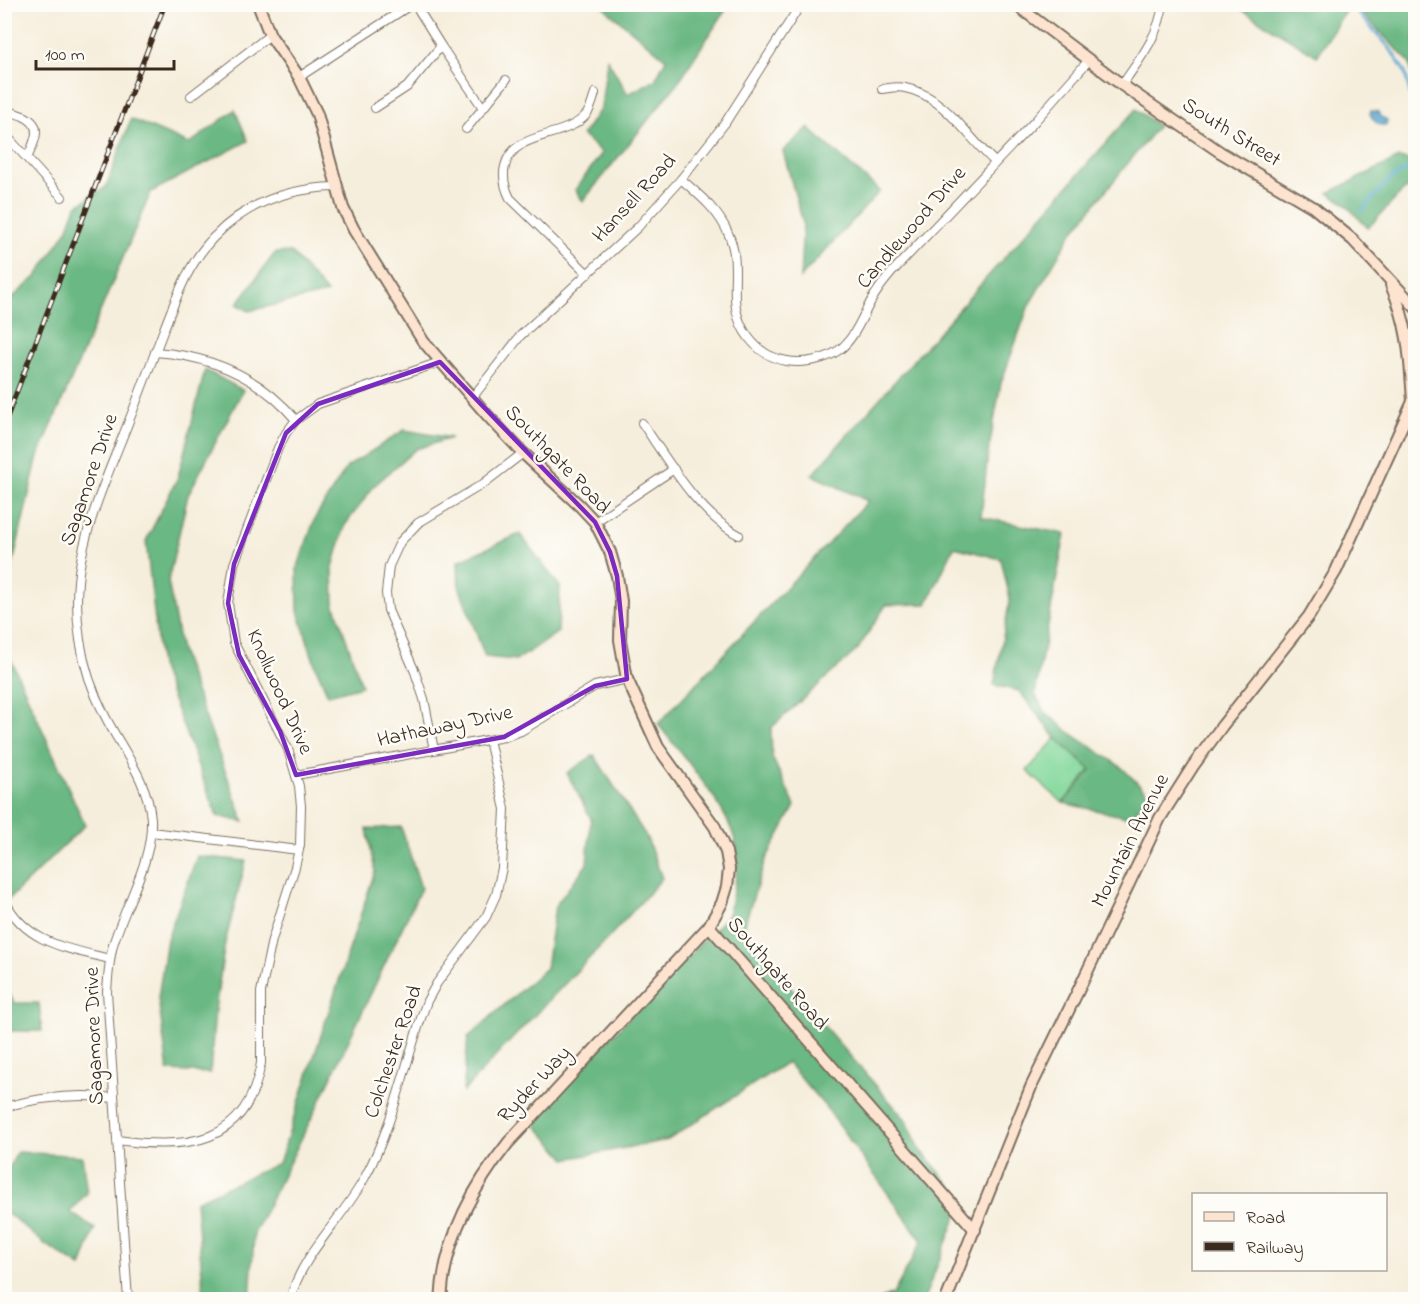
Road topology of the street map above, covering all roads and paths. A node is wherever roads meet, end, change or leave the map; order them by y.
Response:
1 (258, 4) edge
2 (414, 4) edge
3 (801, 4) edge
4 (1015, 4) edge
5 (1163, 4) edge
6 (270, 35) junction
7 (441, 46) junction
8 (1089, 60) junction
9 (299, 77) junction
10 (506, 80) dead end
11 (1122, 85) junction
12 (882, 88) dead end
13 (595, 93) dead end
14 (191, 96) dead end
15 (375, 108) dead end
16 (483, 108) junction
17 (4, 112) edge
18 (466, 129) dead end
19 (4, 133) edge
20 (27, 158) junction
21 (995, 162) junction
22 (681, 179) junction
23 (336, 187) junction
24 (62, 196) dead end
25 (588, 274) junction
26 (1386, 274) junction
27 (1416, 296) edge
28 (1416, 308) edge
29 (155, 352) junction
30 (440, 362) junction
31 (472, 398) junction
32 (1415, 398) edge
33 (296, 420) junction
34 (642, 423) dead end
35 (523, 453) junction
36 (674, 469) junction
37 (595, 522) junction
38 (739, 535) dead end
39 (627, 679) junction
40 (489, 740) junction
41 (434, 750) junction
42 (296, 775) junction
43 (151, 832) junction
44 (299, 850) junction
45 (4, 899) edge
46 (709, 926) junction
47 (110, 959) junction
48 (114, 1098) junction
49 (4, 1107) edge
50 (117, 1140) junction
51 (975, 1230) junction
52 (4, 1292) edge
53 (9, 1299) edge
54 (128, 1299) edge
55 (290, 1299) edge
56 (441, 1299) edge
57 (946, 1299) edge

1 - 6 street, Southgate Road
2 - 7 street
2 - 9 street
3 - 22 street, Hansell Road
4 - 8 street, South Street
5 - 11 street
6 - 9 street, Southgate Road
6 - 14 street
7 - 15 street
7 - 16 street
8 - 11 street, South Street
8 - 21 street, Candlewood Drive
9 - 23 street, Southgate Road
10 - 16 street
11 - 26 street, South Street
12 - 21 street
13 - 25 street
16 - 18 street
17 - 20 street
19 - 20 street
20 - 24 street
21 - 22 street, Candlewood Drive
22 - 25 street, Hansell Road
23 - 29 street, Sagamore Drive
23 - 30 street, Southgate Road
25 - 31 street, Hansell Road
26 - 27 street
26 - 28 street, South Street
26 - 32 street
29 - 33 street
29 - 43 street, Sagamore Drive
30 - 31 street, Southgate Road
30 - 33 street, Knollwood Drive
31 - 35 street, Southgate Road
32 - 51 street, Mountain Avenue
33 - 42 street, Knollwood Drive
34 - 36 street
35 - 37 street, Southgate Road
35 - 41 street
36 - 37 street
36 - 38 street
37 - 39 street, Southgate Road
39 - 40 street, Hathaway Drive
39 - 46 street, Southgate Road
40 - 41 street, Hathaway Drive
40 - 55 street, Colchester Road
41 - 42 street, Hathaway Drive
42 - 44 street, Knollwood Drive
43 - 44 street
43 - 47 street, Sagamore Drive
44 - 50 street, Knollwood Drive
45 - 47 street
46 - 51 street, Southgate Road
46 - 56 street, Ryder Way
47 - 48 street, Sagamore Drive
48 - 49 street
48 - 50 street, Sagamore Drive
50 - 54 street, Sagamore Drive
51 - 57 street, Mountain Avenue
52 - 53 street

